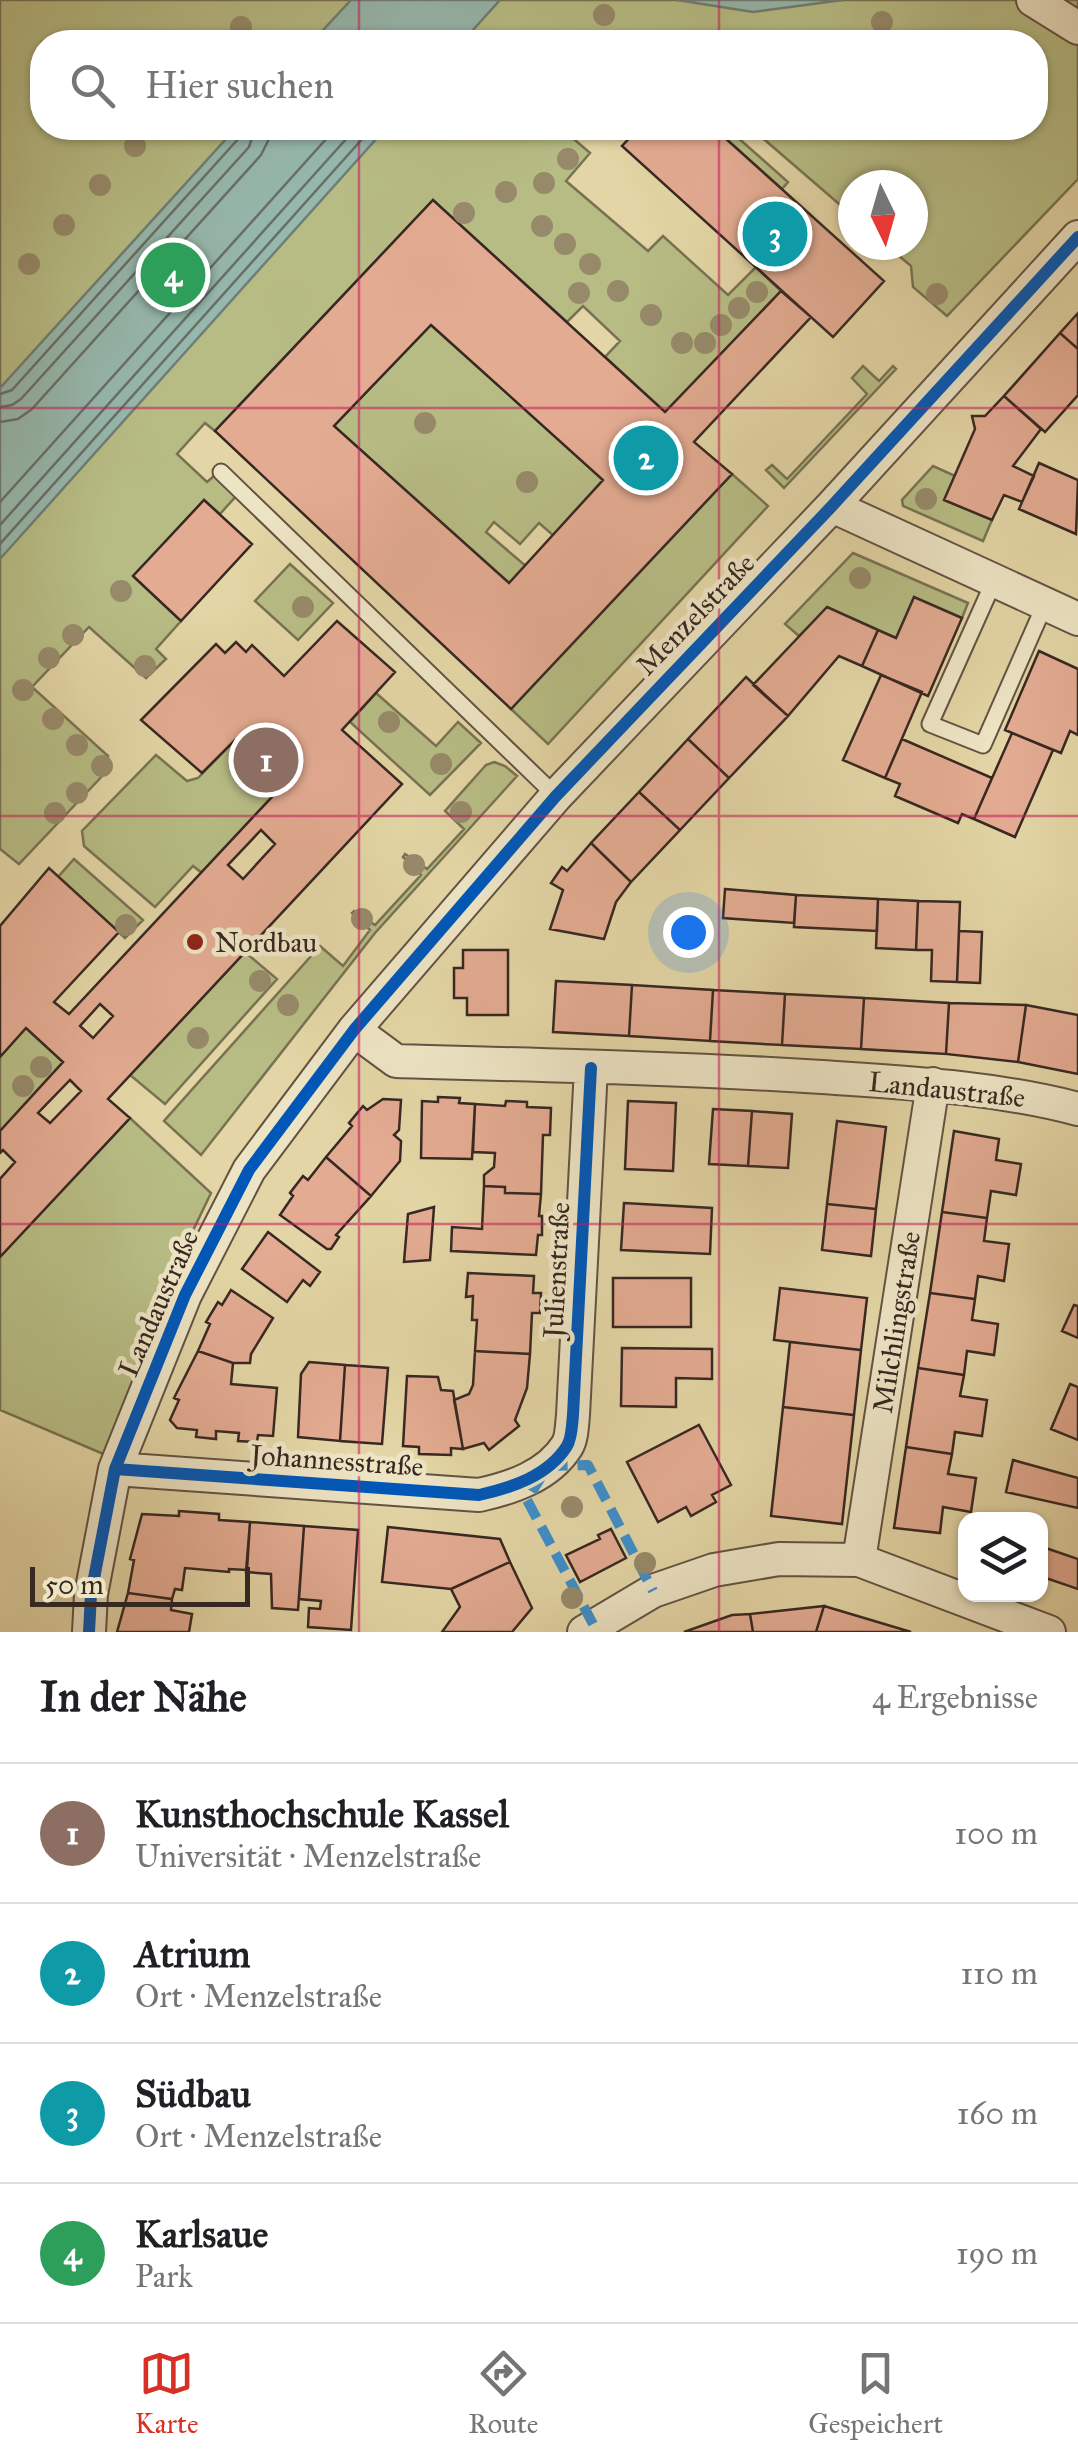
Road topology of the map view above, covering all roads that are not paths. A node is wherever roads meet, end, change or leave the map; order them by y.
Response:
1 (1034, 0) edge
2 (1078, 28) edge
3 (1078, 237) edge
4 (221, 472) dead end
5 (832, 506) junction
6 (994, 581) junction
7 (1046, 604) junction
8 (1078, 619) edge
9 (556, 796) junction
10 (354, 1030) junction
11 (592, 1068) junction
12 (932, 1084) junction
13 (1078, 1108) edge
14 (548, 1466) joint
15 (115, 1469) junction
16 (859, 1560) junction
17 (89, 1632) edge
18 (584, 1632) edge
19 (1048, 1632) edge

1 - 2 street
3 - 5 street, Menzelstraße
4 - 9 lane
5 - 6 street
5 - 9 street, Menzelstraße
6 - 7 street
6 - 7 lane
7 - 8 street
9 - 10 street, Menzelstraße
10 - 11 street, Landaustraße
10 - 15 street, Landaustraße
11 - 12 street, Landaustraße
11 - 14 street, Julienstraße
12 - 13 street, Landaustraße
12 - 16 street, Milchlingstraße
14 - 15 street, Johannesstraße
15 - 17 street, Landaustraße
16 - 18 street
16 - 19 street

